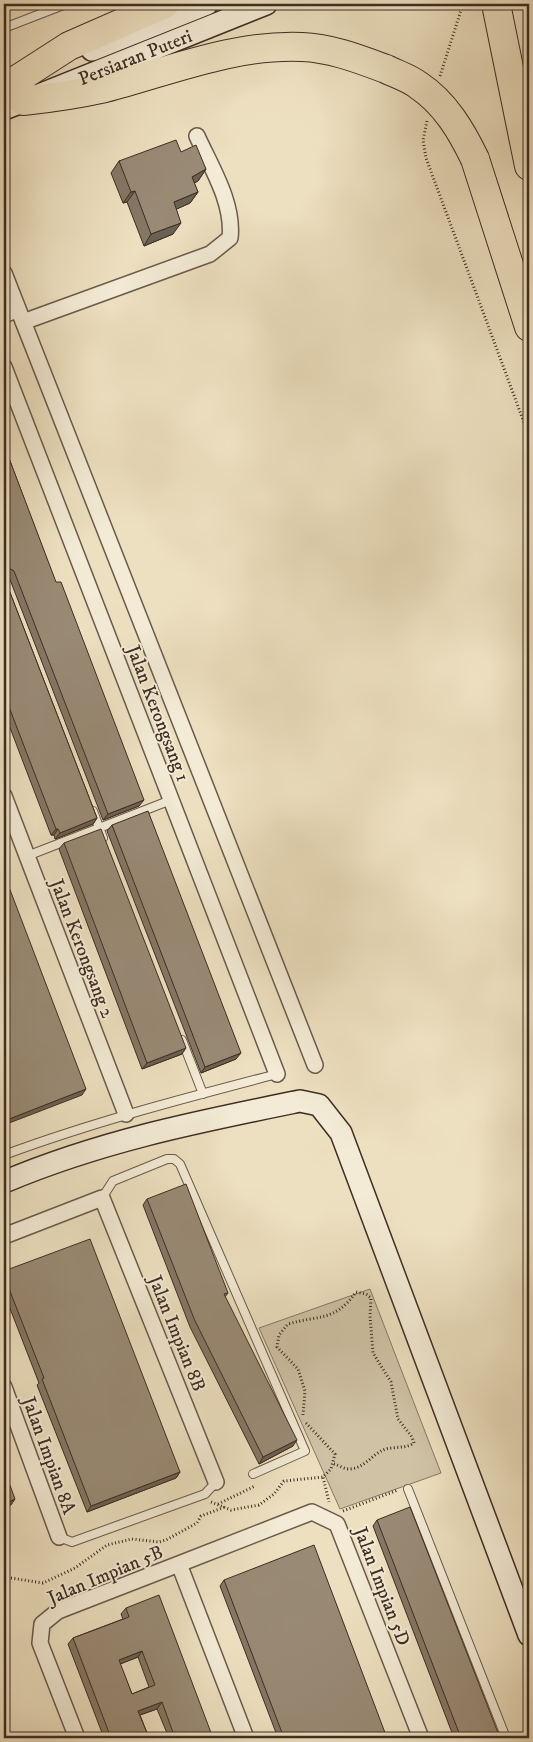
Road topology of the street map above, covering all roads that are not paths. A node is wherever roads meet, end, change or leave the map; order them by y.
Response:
1 (66, 4) edge
2 (165, 4) edge
3 (207, 4) edge
4 (266, 4) edge
5 (496, 4) edge
6 (4, 28) edge
7 (11, 94) edge
8 (197, 136) dead end
9 (529, 166) edge
10 (4, 273) edge
11 (4, 315) edge
12 (21, 315) junction
13 (529, 327) edge
14 (4, 367) edge
15 (4, 796) edge
16 (171, 800) junction
17 (89, 801) edge
18 (100, 828) junction
19 (107, 846) edge
20 (27, 856) junction
21 (178, 1030) edge
22 (315, 1065) dead end
23 (277, 1074) joint
24 (203, 1094) junction
25 (126, 1114) junction
26 (4, 1155) edge
27 (4, 1182) edge
28 (102, 1198) junction
29 (4, 1236) edge
30 (4, 1387) edge
31 (253, 1474) dead end
32 (216, 1482) joint
33 (408, 1490) road end
34 (59, 1537) joint
35 (179, 1564) junction
36 (529, 1635) edge
37 (77, 1738) edge
38 (246, 1738) edge
39 (420, 1738) edge
40 (506, 1738) edge

1 - 6 lane
2 - 7 highway
3 - 7 street, Persiaran Puteri
4 - 7 street, Persiaran Puteri
5 - 9 highway
7 - 13 highway, bridge
8 - 12 street
10 - 12 street
11 - 12 street
12 - 22 street
14 - 16 street, Jalan Kerongsang 1
15 - 20 street, Jalan Kerongsang 2
16 - 18 lane
16 - 23 street, Jalan Kerongsang 1
17 - 18 lane
18 - 19 lane
18 - 20 lane
20 - 25 street, Jalan Kerongsang 2
21 - 24 lane
23 - 24 lane
24 - 25 lane
25 - 26 lane
27 - 36 street
28 - 29 street
28 - 31 lane
28 - 32 street, Jalan Impian 8B
30 - 34 street, Jalan Impian 8A
32 - 34 lane
33 - 40 lane
35 - 37 street, Jalan Impian 5B
35 - 38 street, Jalan Impian 5B
35 - 39 street, Jalan Impian 5D

